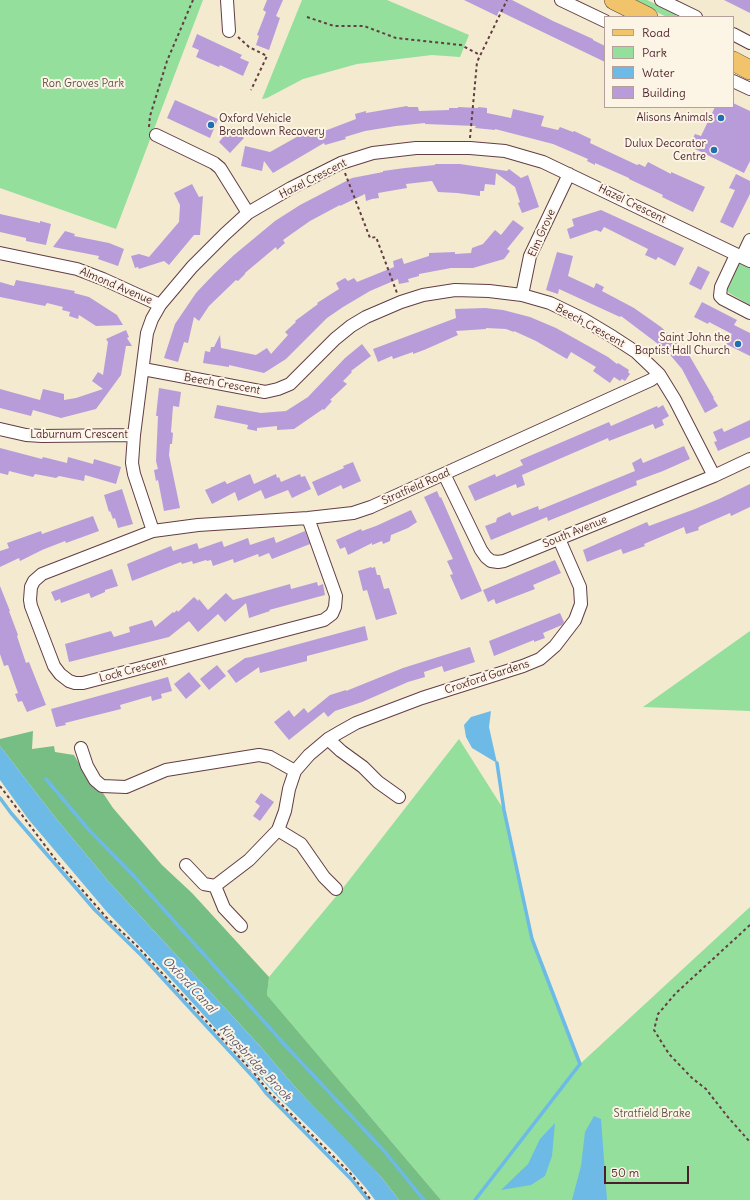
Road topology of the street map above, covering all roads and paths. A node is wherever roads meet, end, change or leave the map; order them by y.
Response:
1 (192, 0) edge
2 (227, 0) edge
3 (507, 0) edge
4 (561, 0) edge
5 (614, 0) edge
6 (661, 0) edge
7 (646, 16) edge
8 (694, 16) edge
9 (307, 17) dead end
10 (604, 21) edge
11 (229, 30) joint
12 (734, 35) edge
13 (750, 43) edge
14 (480, 55) junction
15 (734, 62) edge
16 (750, 70) edge
17 (734, 81) edge
18 (750, 89) edge
19 (251, 90) dead end
20 (156, 135) joint
21 (470, 148) junction
22 (342, 162) junction
23 (570, 174) junction
24 (248, 213) junction
25 (750, 240) edge
26 (0, 253) edge
27 (743, 258) edge
28 (522, 295) junction
29 (401, 302) junction
30 (160, 305) junction
31 (750, 313) edge
32 (143, 370) junction
33 (658, 374) junction
34 (0, 429) edge
35 (134, 435) junction
36 (750, 459) edge
37 (444, 474) junction
38 (714, 476) junction
39 (308, 518) junction
40 (153, 531) junction
41 (559, 539) junction
42 (328, 739) junction
43 (81, 748) dead end
44 (295, 771) junction
45 (0, 786) edge
46 (399, 797) dead end
47 (278, 830) junction
48 (186, 865) dead end
49 (215, 886) junction
50 (336, 889) dead end
51 (750, 925) edge
52 (241, 926) dead end
53 (750, 1142) edge
54 (371, 1200) edge

1 - 20 path
2 - 11 street
3 - 14 path
4 - 10 street
5 - 7 main road
6 - 8 street
9 - 14 path
11 - 19 path
12 - 13 street
14 - 21 path
15 - 16 main road
17 - 18 street
20 - 24 street
21 - 22 street, Hazel Crescent
21 - 23 street, Hazel Crescent
22 - 24 street, Hazel Crescent
22 - 29 path
23 - 27 street, Hazel Crescent
23 - 28 street, Elm Grove
24 - 30 street, Hazel Crescent
25 - 27 street
26 - 30 street, Almond Avenue
27 - 31 street
28 - 29 street, Beech Crescent
28 - 33 street, Beech Crescent
29 - 32 street, Beech Crescent
30 - 32 street, Hazel Crescent
32 - 35 street, Hazel Crescent
33 - 37 street, Stratfield Road
33 - 38 street, Beech Crescent
34 - 35 street, Laburnum Crescent
35 - 40 street, Hazel Crescent
36 - 38 street, South Avenue
37 - 39 street, Stratfield Road
37 - 41 street, South Avenue
38 - 41 street, South Avenue
39 - 40 street, Stratfield Road
39 - 40 street, Lock Crescent
41 - 42 street, Croxford Gardens
42 - 44 street, Croxford Gardens
42 - 46 street
43 - 44 street
44 - 47 street, Croxford Gardens
45 - 54 path
47 - 49 street, Croxford Gardens
47 - 50 street
48 - 49 street
49 - 52 street
51 - 53 path

